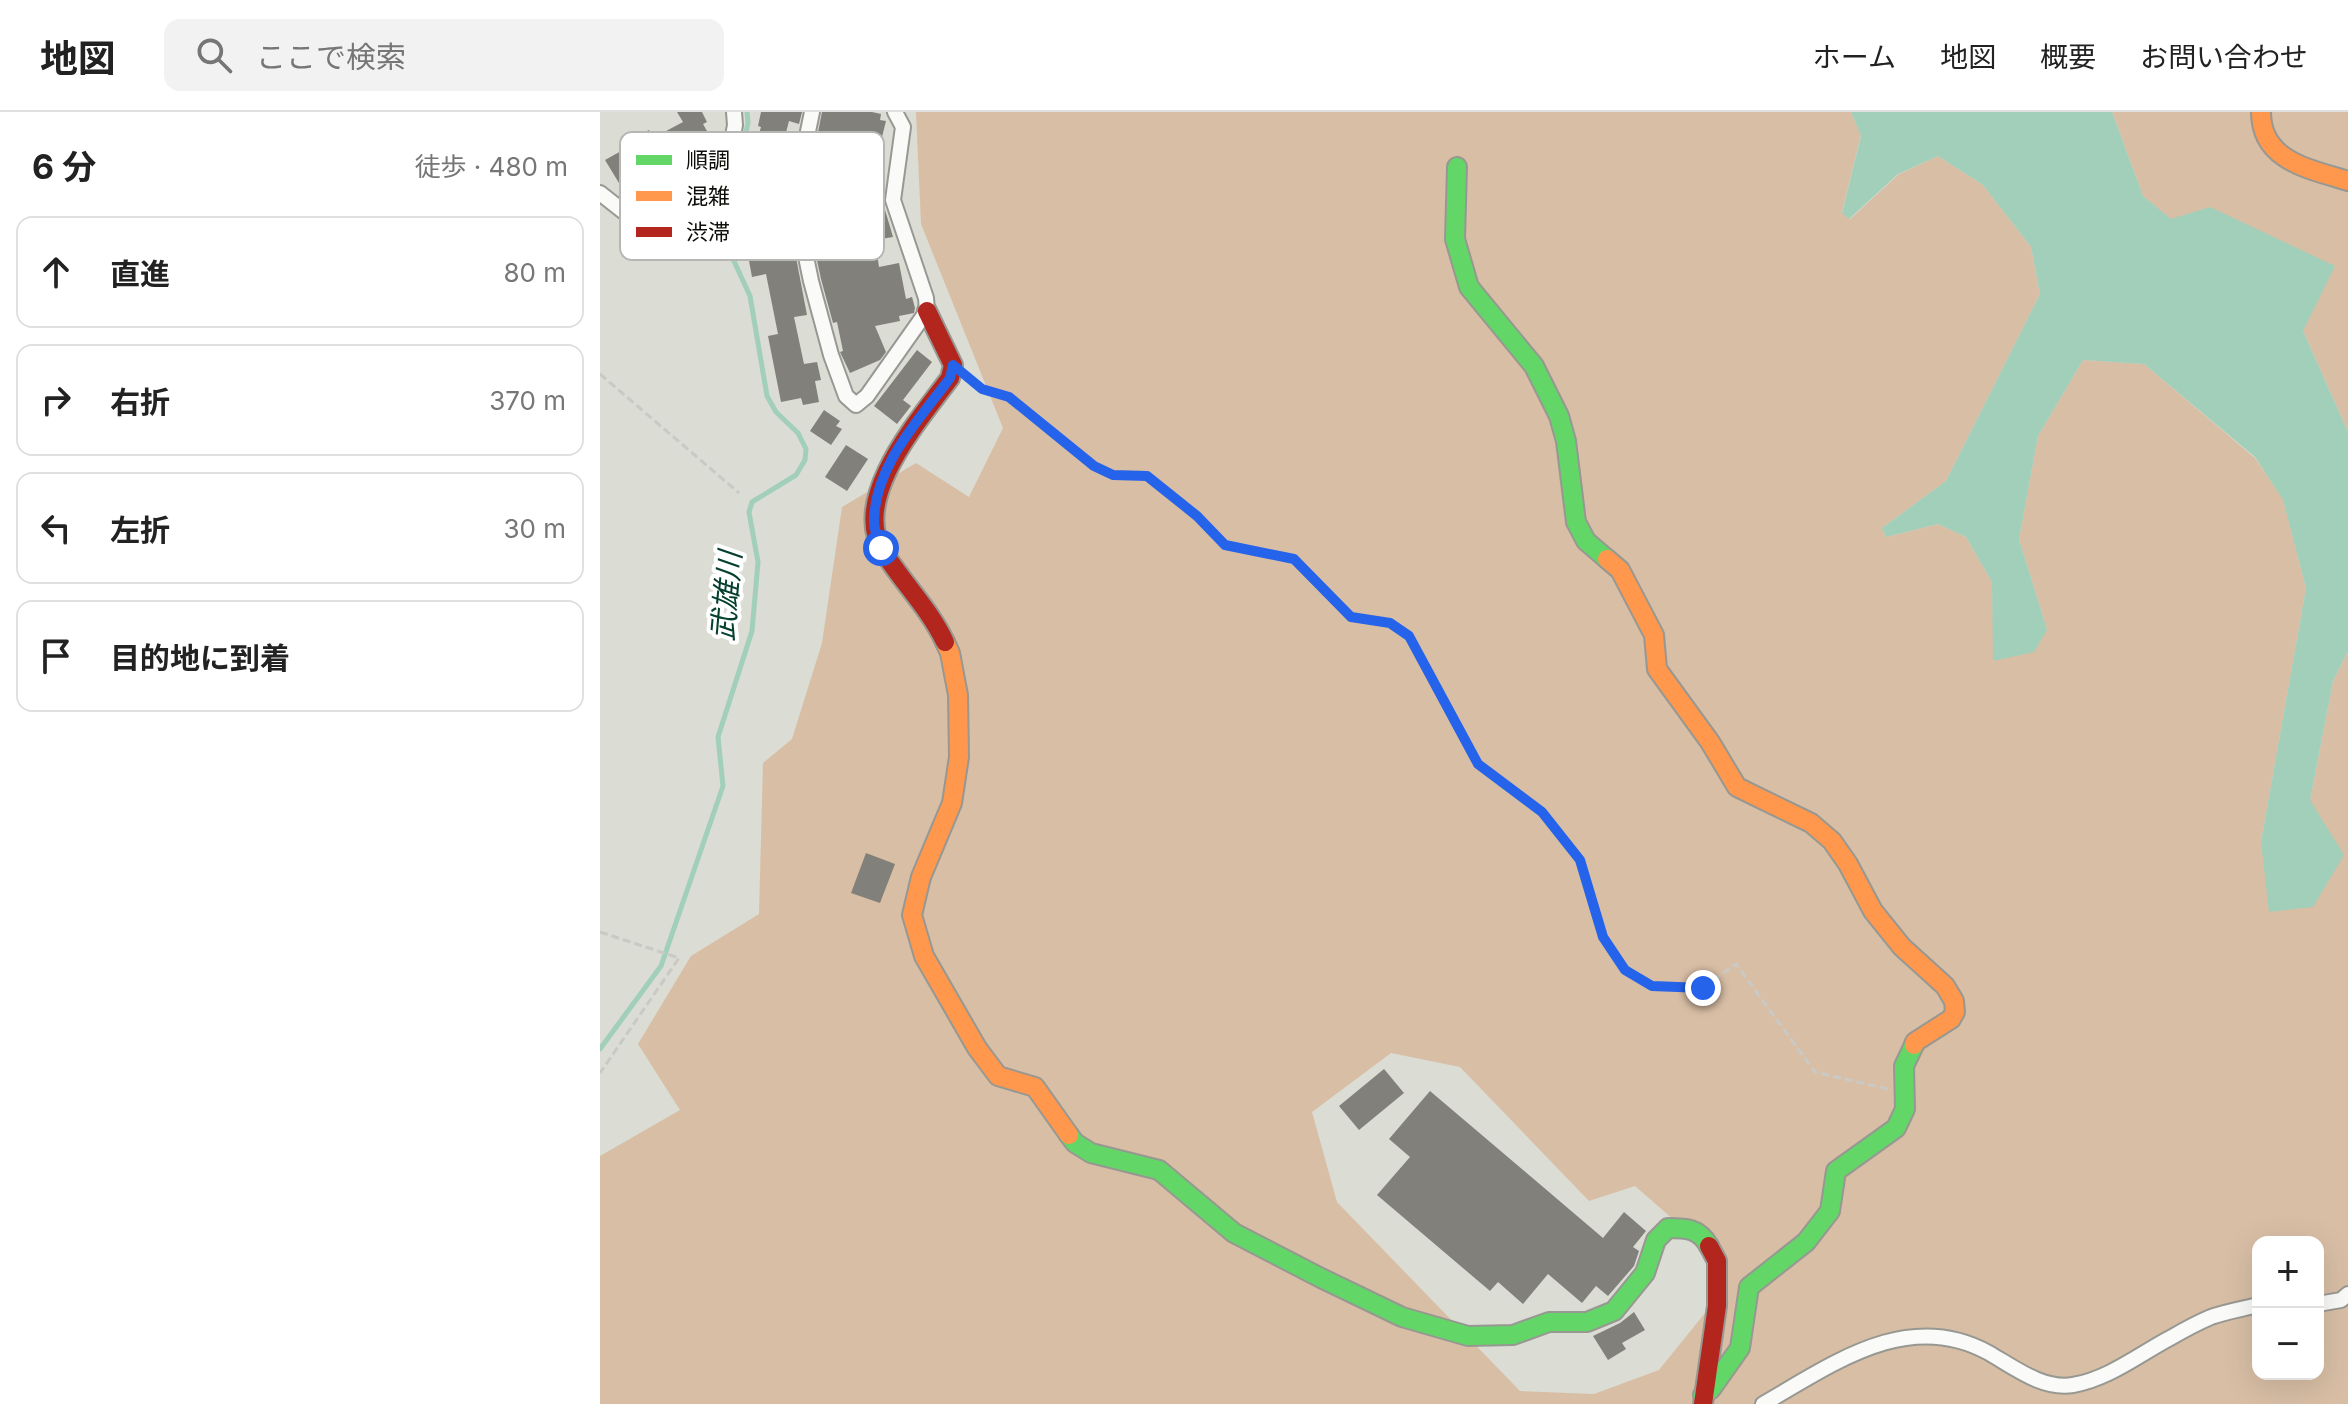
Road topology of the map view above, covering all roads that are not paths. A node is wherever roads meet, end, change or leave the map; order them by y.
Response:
1 (734, 112) edge
2 (812, 112) edge
3 (895, 112) edge
4 (2261, 112) edge
5 (734, 132) edge
6 (808, 132) edge
7 (1457, 167) dead end
8 (2347, 179) edge
9 (600, 193) edge
10 (620, 209) edge
11 (807, 260) edge
12 (927, 311) junction
13 (2348, 1294) edge
14 (2324, 1303) edge
15 (2252, 1307) edge
16 (1703, 1400) edge
17 (1763, 1404) edge

1 - 5 street
2 - 6 street
3 - 12 street
4 - 8 street
7 - 16 street
9 - 10 street
11 - 12 street
12 - 16 street
13 - 14 street
15 - 17 street

